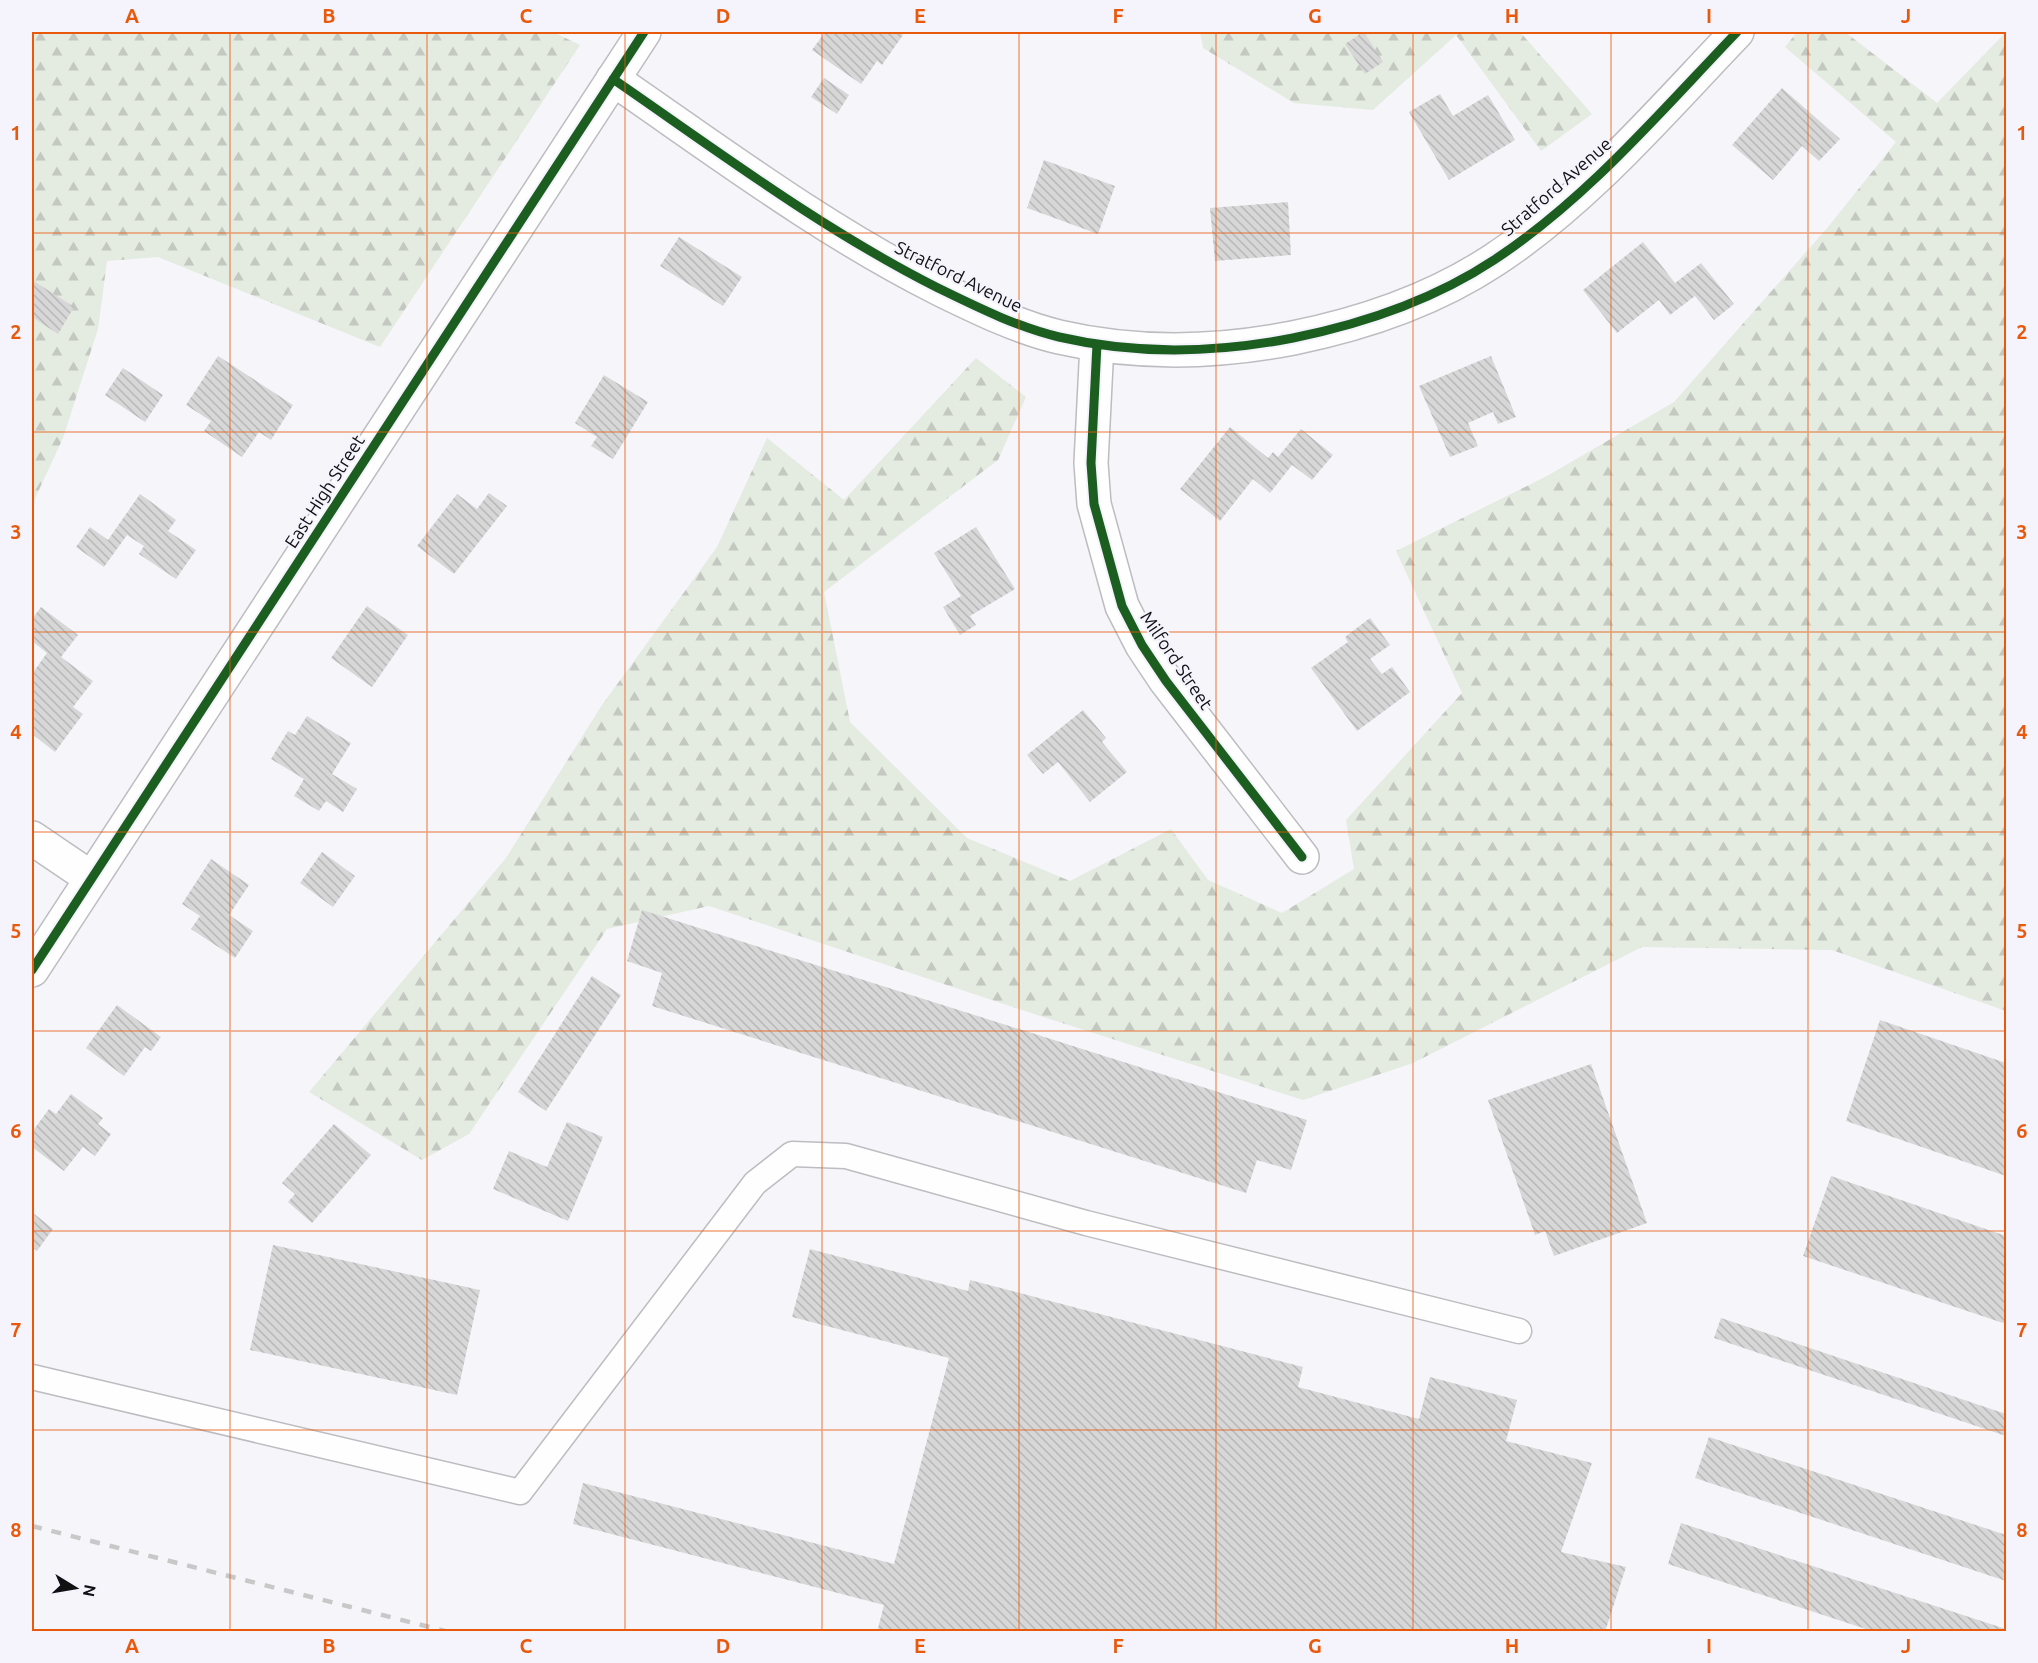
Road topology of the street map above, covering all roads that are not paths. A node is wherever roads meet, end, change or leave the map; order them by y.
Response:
1 (644, 32) edge
2 (1737, 32) edge
3 (613, 79) junction
4 (1097, 344) junction
5 (32, 838) edge
6 (1302, 857) dead end
7 (91, 878) junction
8 (32, 970) edge
9 (1519, 1331) dead end
10 (32, 1377) edge

1 - 3 street, East High Street
2 - 4 street, Stratford Avenue
3 - 4 street, Stratford Avenue
3 - 7 street, East High Street
4 - 6 street, Milford Street
5 - 7 street
7 - 8 street, East High Street
9 - 10 lane

